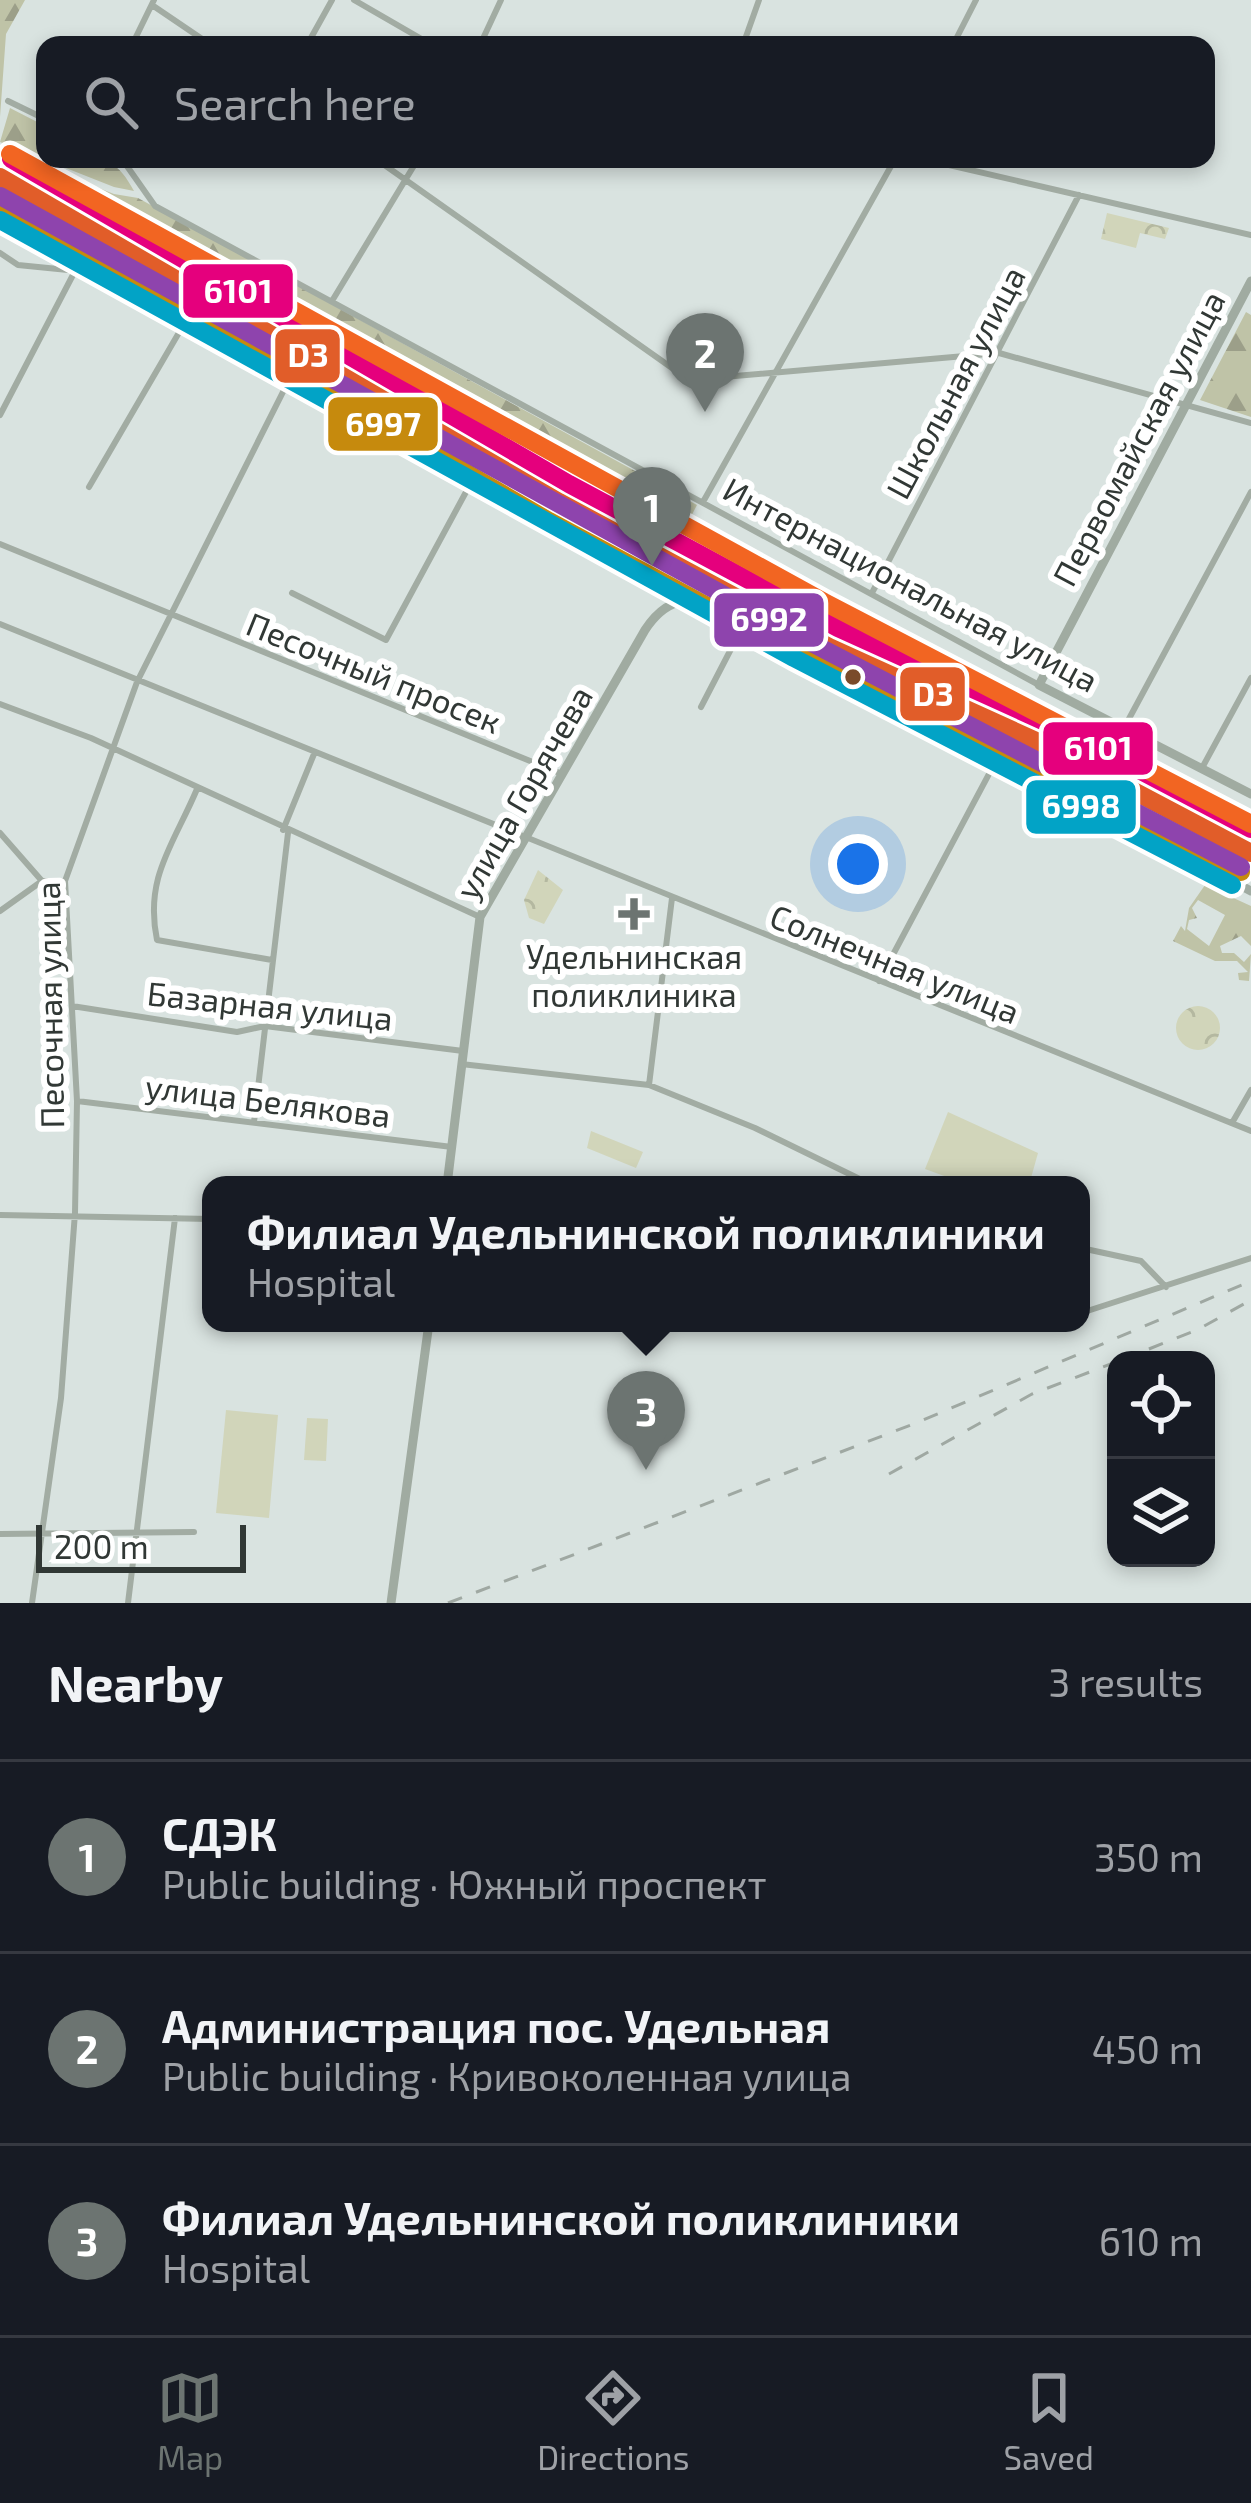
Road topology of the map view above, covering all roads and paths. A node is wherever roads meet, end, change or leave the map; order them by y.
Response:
1 (332, 0) edge
2 (353, 0) edge
3 (501, 0) edge
4 (759, 0) edge
5 (976, 0) edge
6 (153, 3) edge
7 (136, 36) edge
8 (199, 36) edge
9 (312, 36) edge
10 (416, 36) edge
11 (484, 36) edge
12 (746, 36) edge
13 (958, 36) edge
14 (8, 100) dead end
15 (36, 114) edge
16 (128, 168) edge
17 (389, 168) edge
18 (413, 168) edge
19 (890, 168) edge
20 (962, 168) edge
21 (406, 180) junction
22 (1078, 195) junction
23 (1251, 235) edge
24 (0, 253) edge
25 (75, 271) junction
26 (1251, 281) edge
27 (332, 301) junction
28 (185, 323) junction
29 (999, 352) junction
30 (779, 373) junction
31 (289, 380) junction
32 (1189, 406) junction
33 (0, 415) edge
34 (1251, 424) edge
35 (473, 479) junction
36 (89, 487) dead end
37 (1251, 491) edge
38 (703, 502) junction
39 (0, 544) edge
40 (873, 591) junction
41 (292, 593) dead end
42 (688, 599) junction
43 (168, 614) junction
44 (745, 622) junction
45 (0, 624) edge
46 (1251, 678) edge
47 (136, 682) junction
48 (1039, 685) junction
49 (0, 704) edge
50 (701, 707) dead end
51 (1124, 728) junction
52 (111, 752) junction
53 (314, 754) junction
54 (998, 756) junction
55 (1202, 768) junction
56 (562, 774) junction
57 (197, 789) junction
58 (1250, 791) edge
59 (286, 832) junction
60 (0, 833) edge
61 (522, 838) junction
62 (42, 880) junction
63 (65, 880) junction
64 (1251, 891) edge
65 (672, 898) junction
66 (0, 911) edge
67 (480, 917) junction
68 (272, 960) junction
69 (879, 981) junction
70 (72, 1006) junction
71 (265, 1027) junction
72 (463, 1051) junction
73 (461, 1064) junction
74 (649, 1085) junction
75 (1251, 1090) edge
76 (77, 1102) junction
77 (254, 1122) junction
78 (1230, 1123) junction
79 (1251, 1131) edge
80 (452, 1147) junction
81 (448, 1176) edge
82 (854, 1176) edge
83 (75, 1214) junction
84 (0, 1215) edge
85 (175, 1218) junction
86 (202, 1219) edge
87 (1090, 1250) edge
88 (1251, 1258) edge
89 (1166, 1287) junction
90 (1090, 1309) edge
91 (427, 1332) edge
92 (45, 1531) junction
93 (194, 1532) dead end
94 (135, 1533) junction
95 (0, 1534) edge
96 (32, 1603) edge
97 (128, 1603) edge
98 (391, 1603) edge

1 - 9 street
2 - 10 street
3 - 11 street
4 - 12 street
5 - 13 street
6 - 7 street
6 - 8 street
14 - 15 street
16 - 27 street, Интернациональная улица
17 - 21 street
18 - 21 street
19 - 30 street
20 - 22 street
21 - 27 street
21 - 30 street
22 - 23 street
22 - 29 street, Школьная улица
24 - 25 street
25 - 28 street
25 - 33 street
26 - 32 main road, Первомайская улица
27 - 38 street, Интернациональная улица
28 - 31 street
28 - 36 street
29 - 30 street
29 - 32 street
29 - 40 street, Школьная улица
30 - 38 street
31 - 35 street
31 - 43 street, Песочная улица
32 - 34 street
32 - 48 main road, Первомайская улица
35 - 41 street
35 - 42 street
37 - 51 street
38 - 40 street, Интернациональная улица
39 - 43 street, Песочный просек
40 - 48 street, Интернациональная улица
42 - 44 main road
42 - 56 main road, улица Горячева
43 - 47 street, Песочная улица
43 - 56 street, Песочный просек
44 - 50 street
44 - 54 main road
45 - 47 street, Солнечная улица
46 - 55 street
47 - 52 street, Песочная улица
47 - 53 street, Солнечная улица
48 - 51 main road, Интернациональная улица
49 - 52 street
51 - 55 main road, Интернациональная улица
52 - 57 street
52 - 63 street, Песочная улица
53 - 59 street
53 - 61 street, Солнечная улица
54 - 64 main road
54 - 69 street
55 - 58 main road, Интернациональная улица
56 - 61 main road, улица Горячева
57 - 59 street
57 - 68 street
59 - 67 street
59 - 68 street
60 - 62 street
61 - 65 street, Солнечная улица
61 - 67 main road, улица Горячева
62 - 63 street
62 - 66 street
63 - 70 street, Песочная улица
65 - 69 street, Солнечная улица
65 - 74 street
67 - 72 main road, улица Горячева
68 - 71 street
69 - 78 street, Солнечная улица
70 - 71 street, Базарная улица
70 - 76 street, Песочная улица
71 - 72 street, Базарная улица
71 - 77 street
72 - 73 main road, улица Горячева
73 - 74 street
73 - 80 main road, улица Горячева
74 - 82 street
75 - 78 street
76 - 77 street, улица Белякова
76 - 83 street, Песочная улица
77 - 80 street, улица Белякова
78 - 79 street, Солнечная улица
80 - 81 main road, улица Горячева
83 - 84 street
83 - 85 street
83 - 92 street, Песочная улица
85 - 86 street
85 - 94 street
87 - 89 street
88 - 89 street
89 - 90 street
91 - 98 main road
92 - 94 street
92 - 95 street
92 - 96 street, Песочная улица
93 - 94 street
94 - 97 street

